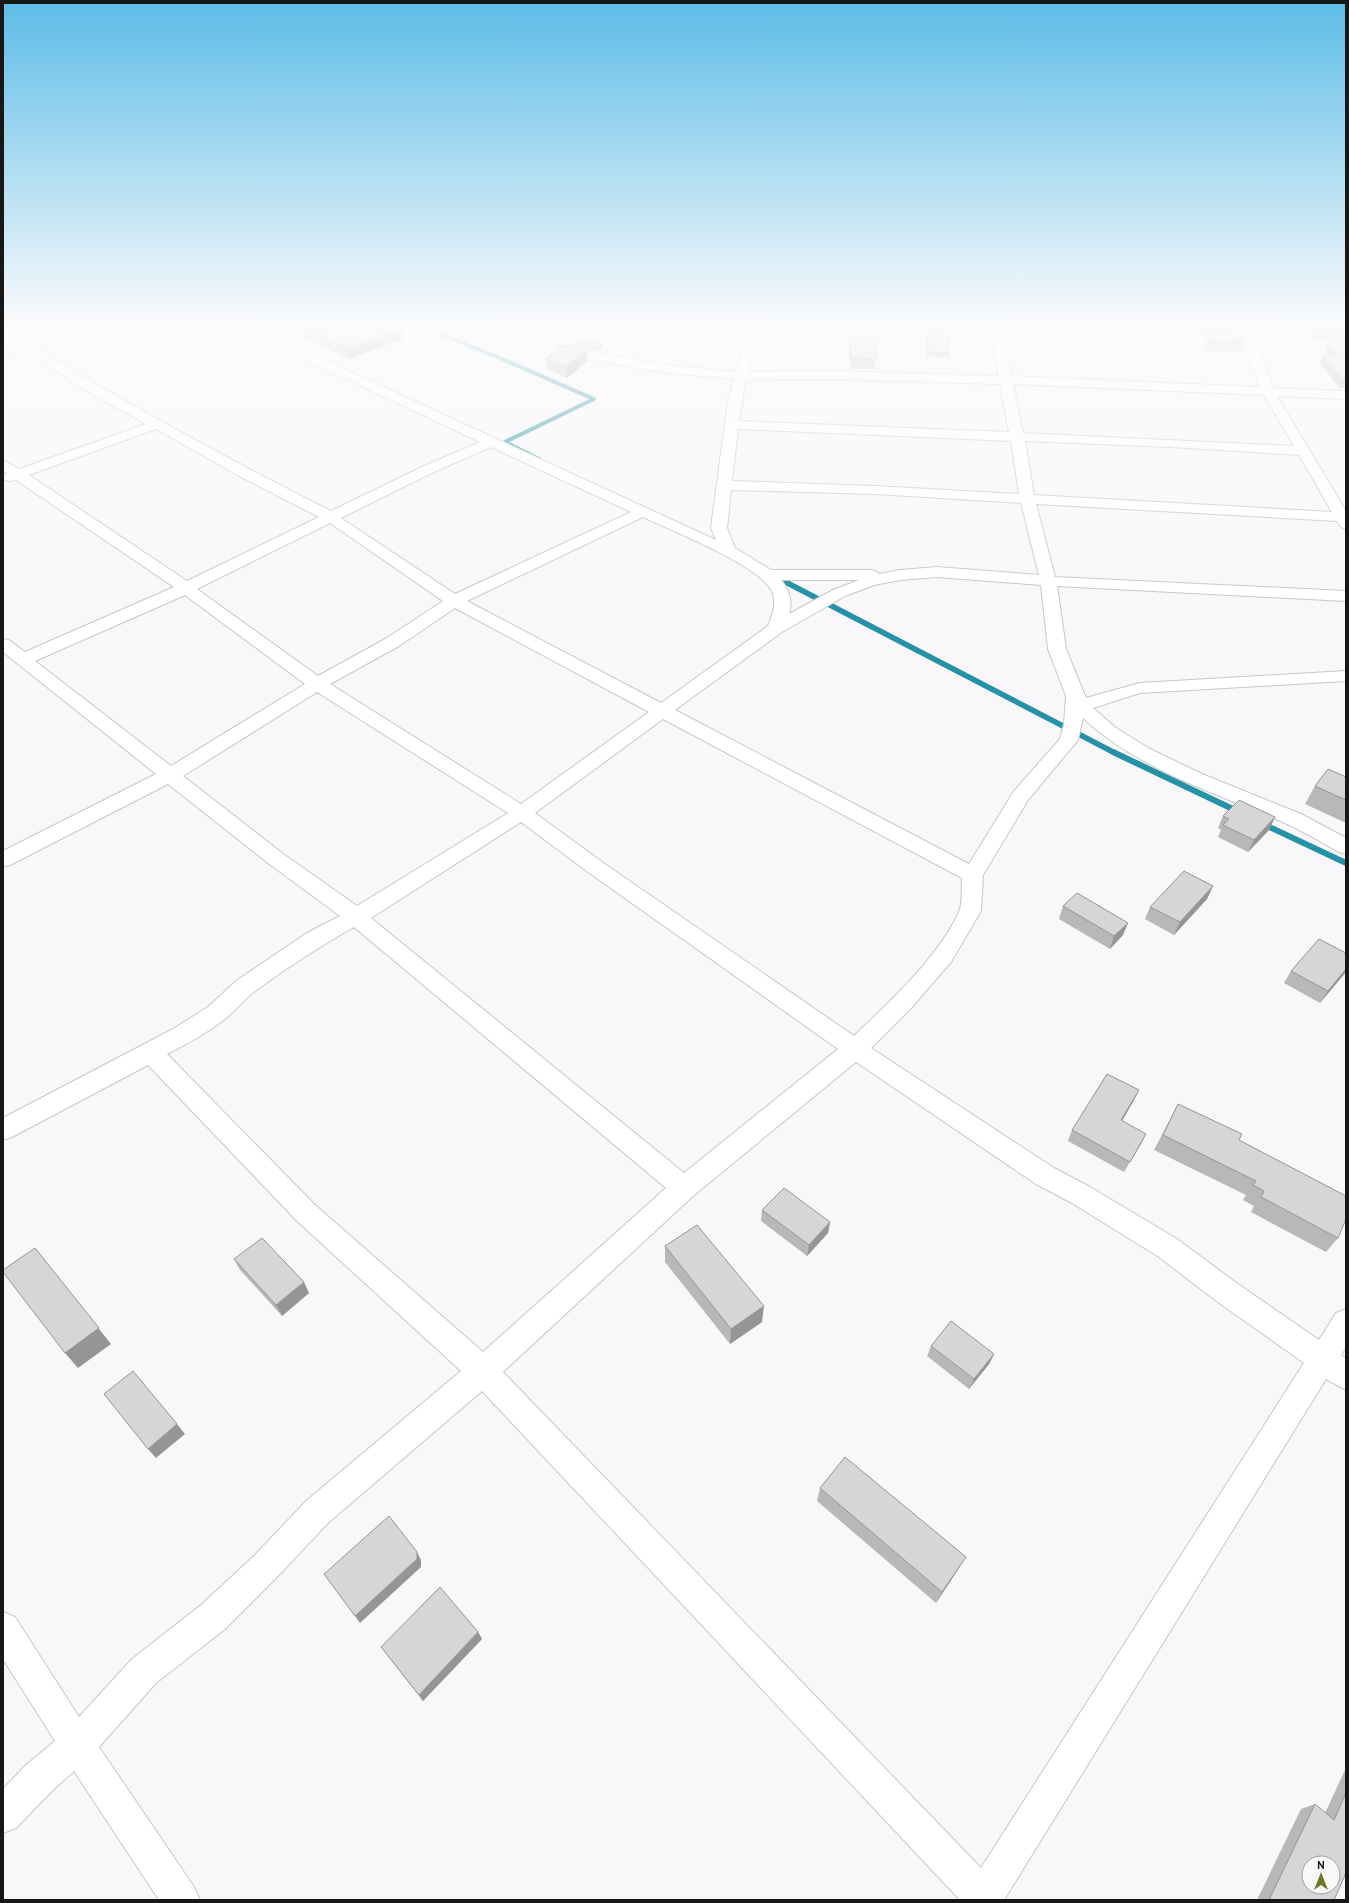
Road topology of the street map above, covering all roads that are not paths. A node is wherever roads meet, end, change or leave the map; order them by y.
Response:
1 (139, 414) edge
2 (429, 414) edge
3 (733, 414) edge
4 (1013, 414) edge
5 (1281, 414) edge
6 (157, 424) junction
7 (732, 425) junction
8 (1017, 436) junction
9 (490, 442) junction
10 (1302, 451) junction
11 (9, 472) edge
12 (725, 485) junction
13 (1027, 498) junction
14 (642, 512) junction
15 (332, 518) junction
16 (1344, 520) edge
17 (728, 550) junction
18 (768, 575) junction
19 (900, 575) junction
20 (1048, 581) junction
21 (186, 588) junction
22 (1346, 596) edge
23 (454, 601) junction
24 (776, 628) junction
25 (3, 644) edge
26 (24, 659) junction
27 (1346, 676) edge
28 (317, 684) junction
29 (1079, 700) junction
30 (662, 711) junction
31 (170, 775) junction
32 (522, 813) junction
33 (1346, 846) edge
34 (3, 860) edge
35 (973, 875) junction
36 (356, 917) junction
37 (855, 1049) junction
38 (150, 1052) junction
39 (3, 1130) edge
40 (684, 1188) junction
41 (1346, 1322) edge
42 (1334, 1368) edge
43 (483, 1371) junction
44 (3, 1629) edge
45 (77, 1745) junction
46 (3, 1815) edge
47 (984, 1899) edge
48 (181, 1900) edge

1 - 6 street
2 - 9 street
3 - 7 street
4 - 8 street
5 - 10 street
6 - 11 street
6 - 15 street
7 - 8 street
7 - 12 street
8 - 10 street
8 - 13 street
9 - 14 street
9 - 15 street
10 - 16 street
11 - 21 street
12 - 13 street
12 - 17 street
13 - 16 street
13 - 20 street
14 - 17 street
14 - 23 street
15 - 21 street
15 - 23 street
17 - 18 street
18 - 19 street
18 - 24 street
19 - 20 street
19 - 24 street
20 - 22 street
20 - 29 street
21 - 26 street
21 - 28 street
23 - 28 street
23 - 30 street
24 - 30 street
25 - 26 street
26 - 31 street
27 - 29 street
28 - 31 street
28 - 32 street
29 - 33 street
29 - 35 street
30 - 32 street
30 - 35 street
31 - 34 street
31 - 36 street
32 - 36 street
32 - 37 street
35 - 37 street
36 - 38 street
36 - 40 street
37 - 40 street
37 - 42 street
38 - 39 street
38 - 43 street
40 - 43 street
41 - 42 street
42 - 47 street
43 - 45 street
43 - 47 street
44 - 45 street
45 - 46 street
45 - 48 street

